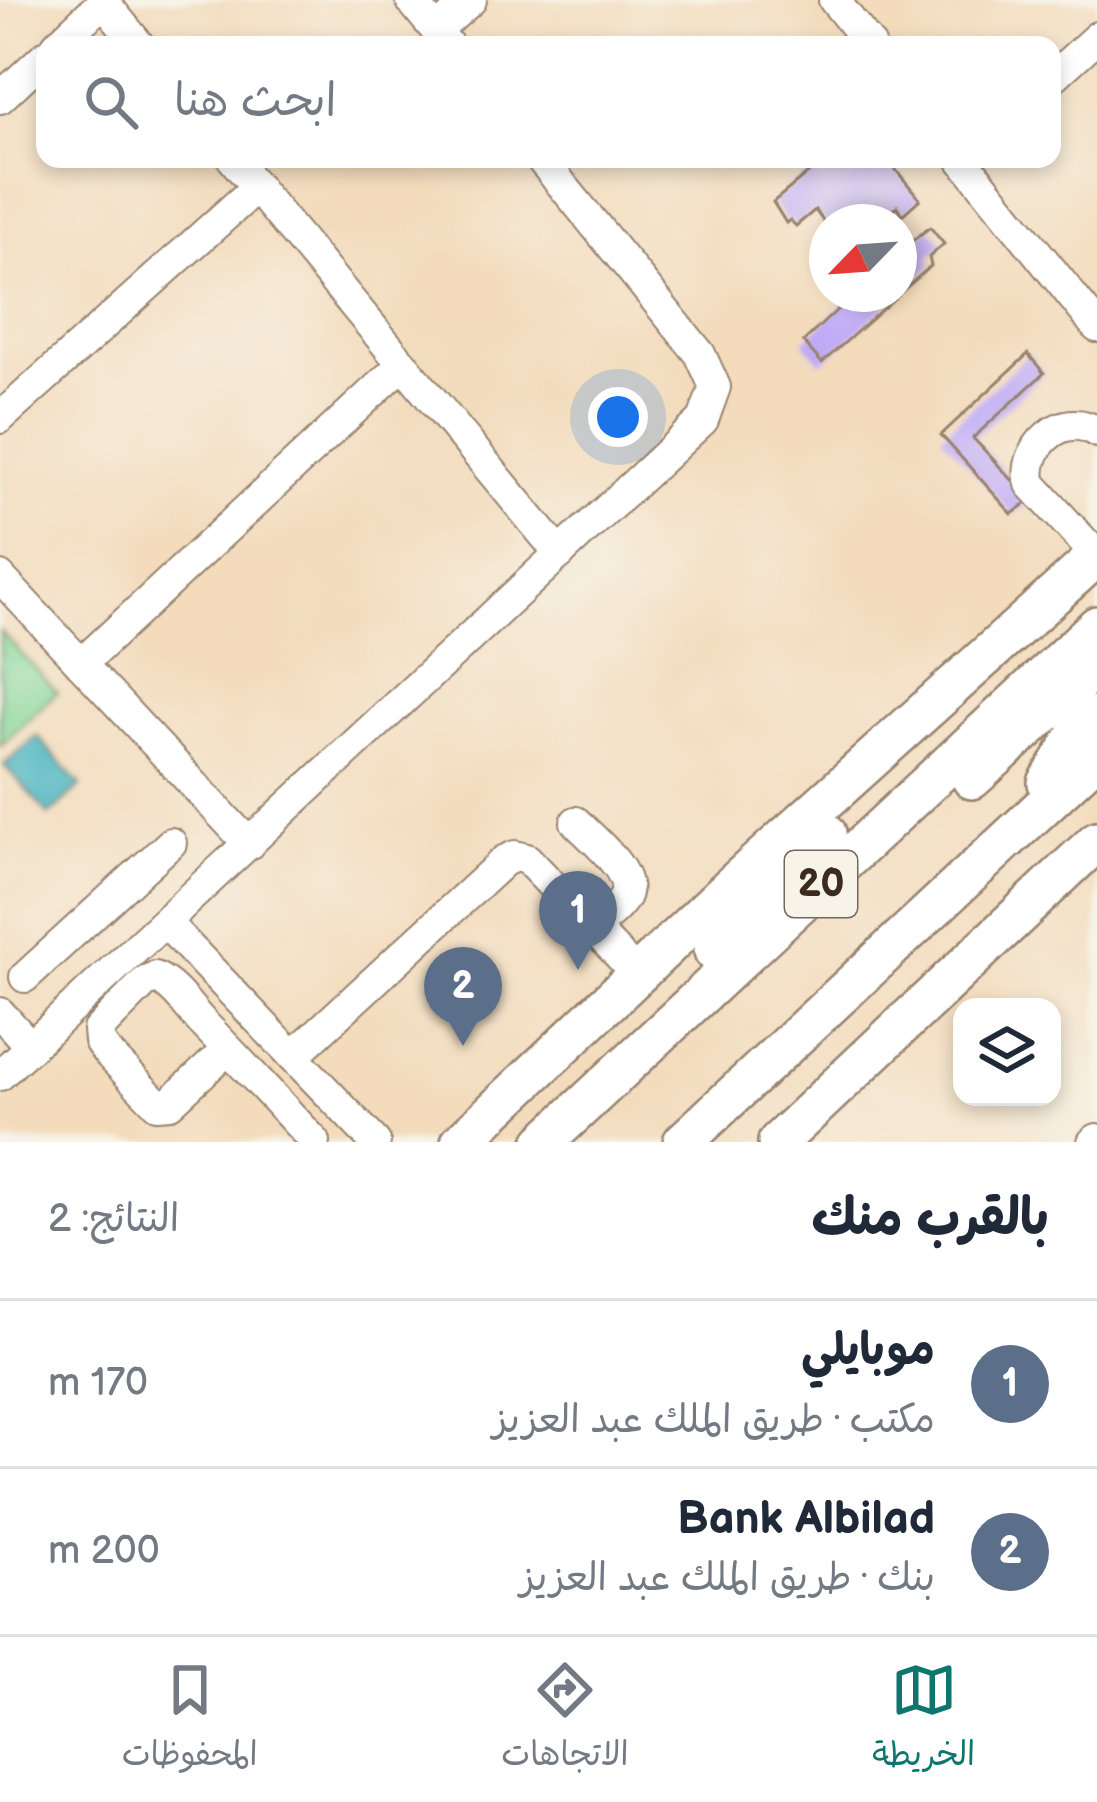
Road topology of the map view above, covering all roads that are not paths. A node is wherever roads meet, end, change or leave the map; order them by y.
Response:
1 (411, 0) edge
2 (471, 0) edge
3 (834, 0) edge
4 (104, 1) edge
5 (66, 36) edge
6 (132, 36) edge
7 (440, 36) edge
8 (444, 36) edge
9 (863, 36) edge
10 (1097, 37) edge
11 (36, 64) edge
12 (1061, 70) edge
13 (0, 98) edge
14 (240, 168) edge
15 (548, 168) edge
16 (969, 168) edge
17 (256, 187) junction
18 (1097, 327) edge
19 (403, 364) junction
20 (0, 418) edge
21 (1097, 432) edge
22 (560, 554) junction
23 (1097, 556) edge
24 (0, 577) edge
25 (1054, 595) junction
26 (1097, 626) edge
27 (81, 664) junction
28 (1097, 666) edge
29 (1097, 716) edge
30 (1097, 756) edge
31 (576, 822) dead end
32 (1024, 824) junction
33 (1097, 841) edge
34 (171, 843) dead end
35 (249, 844) junction
36 (818, 886) junction
37 (118, 892) junction
38 (160, 926) junction
39 (593, 928) junction
40 (638, 975) junction
41 (25, 977) dead end
42 (221, 981) junction
43 (192, 1011) junction
44 (0, 1013) edge
45 (31, 1047) junction
46 (228, 1049) junction
47 (292, 1056) junction
48 (0, 1076) edge
49 (548, 1139) edge
50 (315, 1142) edge
51 (375, 1142) edge
52 (461, 1142) edge
53 (683, 1142) edge
54 (778, 1142) edge

1 - 7 street
2 - 8 street
3 - 9 street
4 - 5 street
4 - 6 street
10 - 12 street
11 - 13 street
14 - 17 street
15 - 22 street
16 - 18 street
17 - 19 street
17 - 20 street
19 - 22 street
19 - 27 street
21 - 23 street
22 - 35 street
23 - 25 main road
24 - 27 street
25 - 40 main road
25 - 49 main road
26 - 36 main road, 20
27 - 35 street
28 - 36 main road
29 - 32 main road
30 - 32 main road, 20
31 - 39 street
32 - 53 main road, 20
33 - 54 main road
34 - 37 street
35 - 38 street
36 - 49 main road, 20
37 - 38 street
37 - 41 street
38 - 42 street
38 - 45 street
39 - 40 street
39 - 47 street
40 - 52 main road
42 - 43 street
42 - 47 street
43 - 46 street
43 - 46 street
44 - 45 street
45 - 48 street
46 - 50 street
47 - 51 street

